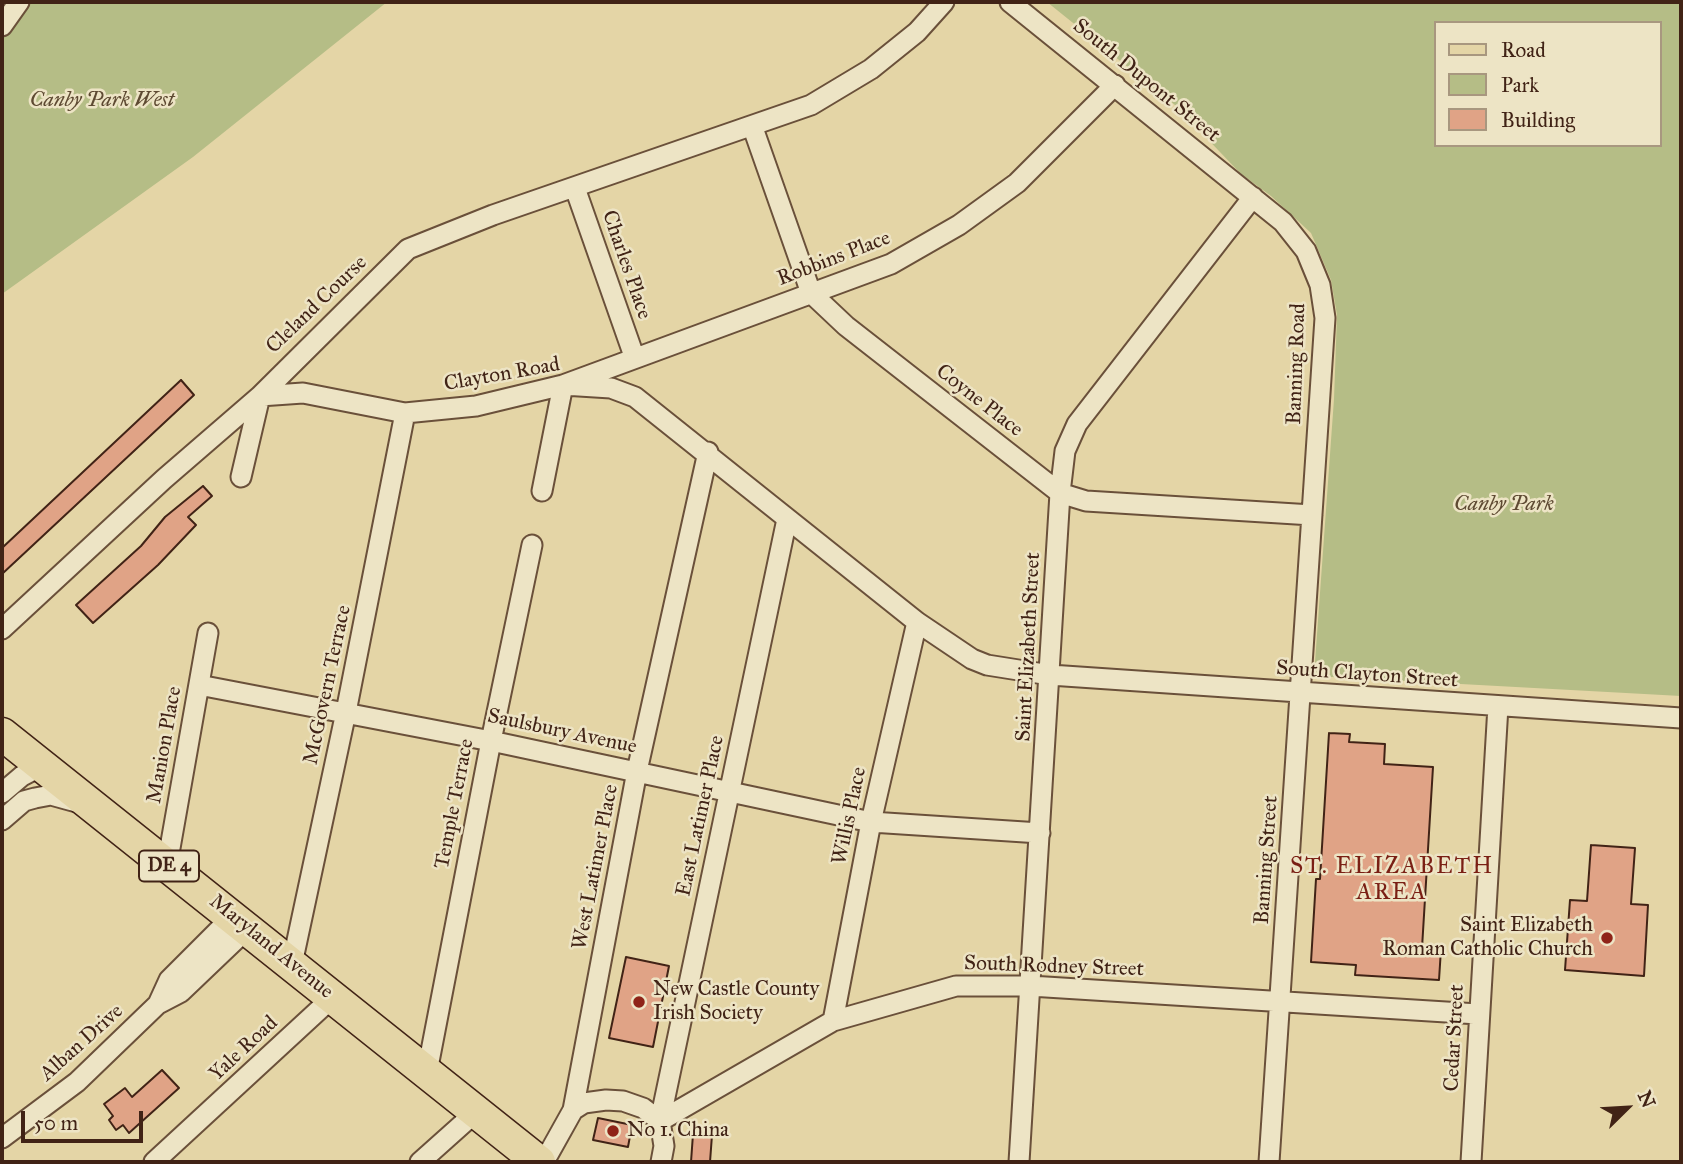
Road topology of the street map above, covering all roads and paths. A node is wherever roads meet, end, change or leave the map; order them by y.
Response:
1 (19, 2) edge
2 (944, 2) edge
3 (1010, 2) edge
4 (2, 26) edge
5 (1115, 85) junction
6 (753, 128) junction
7 (575, 188) junction
8 (1253, 197) junction
9 (811, 293) junction
10 (634, 356) junction
11 (563, 385) junction
12 (260, 396) junction
13 (405, 413) junction
14 (708, 452) junction
15 (241, 477) dead end
16 (542, 491) dead end
17 (1060, 493) junction
18 (1312, 515) junction
19 (787, 519) junction
20 (532, 545) dead end
21 (918, 622) junction
22 (2, 629) edge
23 (208, 633) dead end
24 (1051, 675) junction
25 (199, 685) junction
26 (1302, 694) junction
27 (1498, 706) junction
28 (346, 712) junction
29 (1681, 718) edge
30 (2, 734) edge
31 (491, 741) junction
32 (41, 766) junction
33 (637, 771) junction
34 (730, 791) junction
35 (2, 793) edge
36 (105, 816) junction
37 (2, 820) edge
38 (871, 822) junction
39 (1040, 833) junction
40 (167, 865) junction
41 (240, 923) junction
42 (292, 964) junction
43 (1030, 986) junction
44 (333, 997) junction
45 (1279, 1002) junction
46 (1478, 1014) junction
47 (833, 1021) junction
48 (427, 1072) junction
49 (573, 1110) junction
50 (476, 1112) junction
51 (660, 1121) junction
52 (2, 1138) edge
53 (154, 1162) edge
54 (420, 1162) edge
55 (541, 1162) edge
56 (661, 1162) edge
57 (1019, 1162) edge
58 (1269, 1162) edge
59 (1471, 1162) edge

1 - 4 street
2 - 6 street
3 - 5 street, South Dupont Street
5 - 8 street, South Dupont Street
5 - 9 street, Robbins Place
6 - 7 street
6 - 9 street, Coyne Place
7 - 10 street, Charles Place
7 - 12 street, Cleland Course
8 - 17 street, Saint Elizabeth Street
8 - 18 street, Banning Road
9 - 10 street, Robbins Place
9 - 17 street, Coyne Place
10 - 11 street, Robbins Place
11 - 13 street, Clayton Road
11 - 14 street, Clayton Road
11 - 16 street
12 - 13 street, Clayton Road
12 - 15 street
12 - 22 street
13 - 28 street, McGovern Terrace
14 - 19 street, Clayton Road
14 - 33 street, West Latimer Place
17 - 18 street, Coyne Place
17 - 24 street, Saint Elizabeth Street
18 - 26 street, Banning Street
19 - 21 street, Clayton Road
19 - 34 street, East Latimer Place
20 - 31 street, Temple Terrace
21 - 24 street, Clayton Road
21 - 38 street, Willis Place
23 - 25 street, Manion Place
24 - 26 street, South Clayton Street
24 - 39 street, Saint Elizabeth Street
25 - 28 street, Saulsbury Avenue
25 - 40 street, Manion Place
26 - 27 street, South Clayton Street
26 - 45 street, Banning Street
27 - 29 street, South Clayton Street
27 - 46 street, Cedar Street
28 - 31 street, Saulsbury Avenue
28 - 42 street, McGovern Terrace
30 - 32 main road, Maryland Avenue / DE 4
31 - 33 street, Saulsbury Avenue
31 - 48 street, Temple Terrace
32 - 35 street
32 - 36 main road, Maryland Avenue / DE 4
33 - 34 street, Saulsbury Avenue
33 - 49 street, West Latimer Place
34 - 38 street, Saulsbury Avenue
34 - 51 street, East Latimer Place
36 - 37 street
36 - 40 main road, Maryland Avenue / DE 4
38 - 39 street, Saulsbury Avenue
38 - 47 street, Willis Place
39 - 43 street, Saint Elizabeth Street
40 - 41 main road, Maryland Avenue / DE 4
41 - 42 main road, Maryland Avenue / DE 4
41 - 52 street, Alban Drive
42 - 44 main road, Maryland Avenue / DE 4
43 - 45 street, South Rodney Street
43 - 47 street, South Rodney Street
43 - 57 street, Saint Elizabeth Street
44 - 48 main road, Maryland Avenue / DE 4
44 - 53 street, Yale Road
45 - 46 street, South Rodney Street
45 - 58 street, Banning Street
46 - 59 street, Cedar Street
47 - 51 street, South Rodney Street
48 - 50 main road, Maryland Avenue / DE 4
49 - 51 street
49 - 55 street, West Latimer Place
50 - 54 street
50 - 55 main road, Maryland Avenue / DE 4
51 - 56 street

